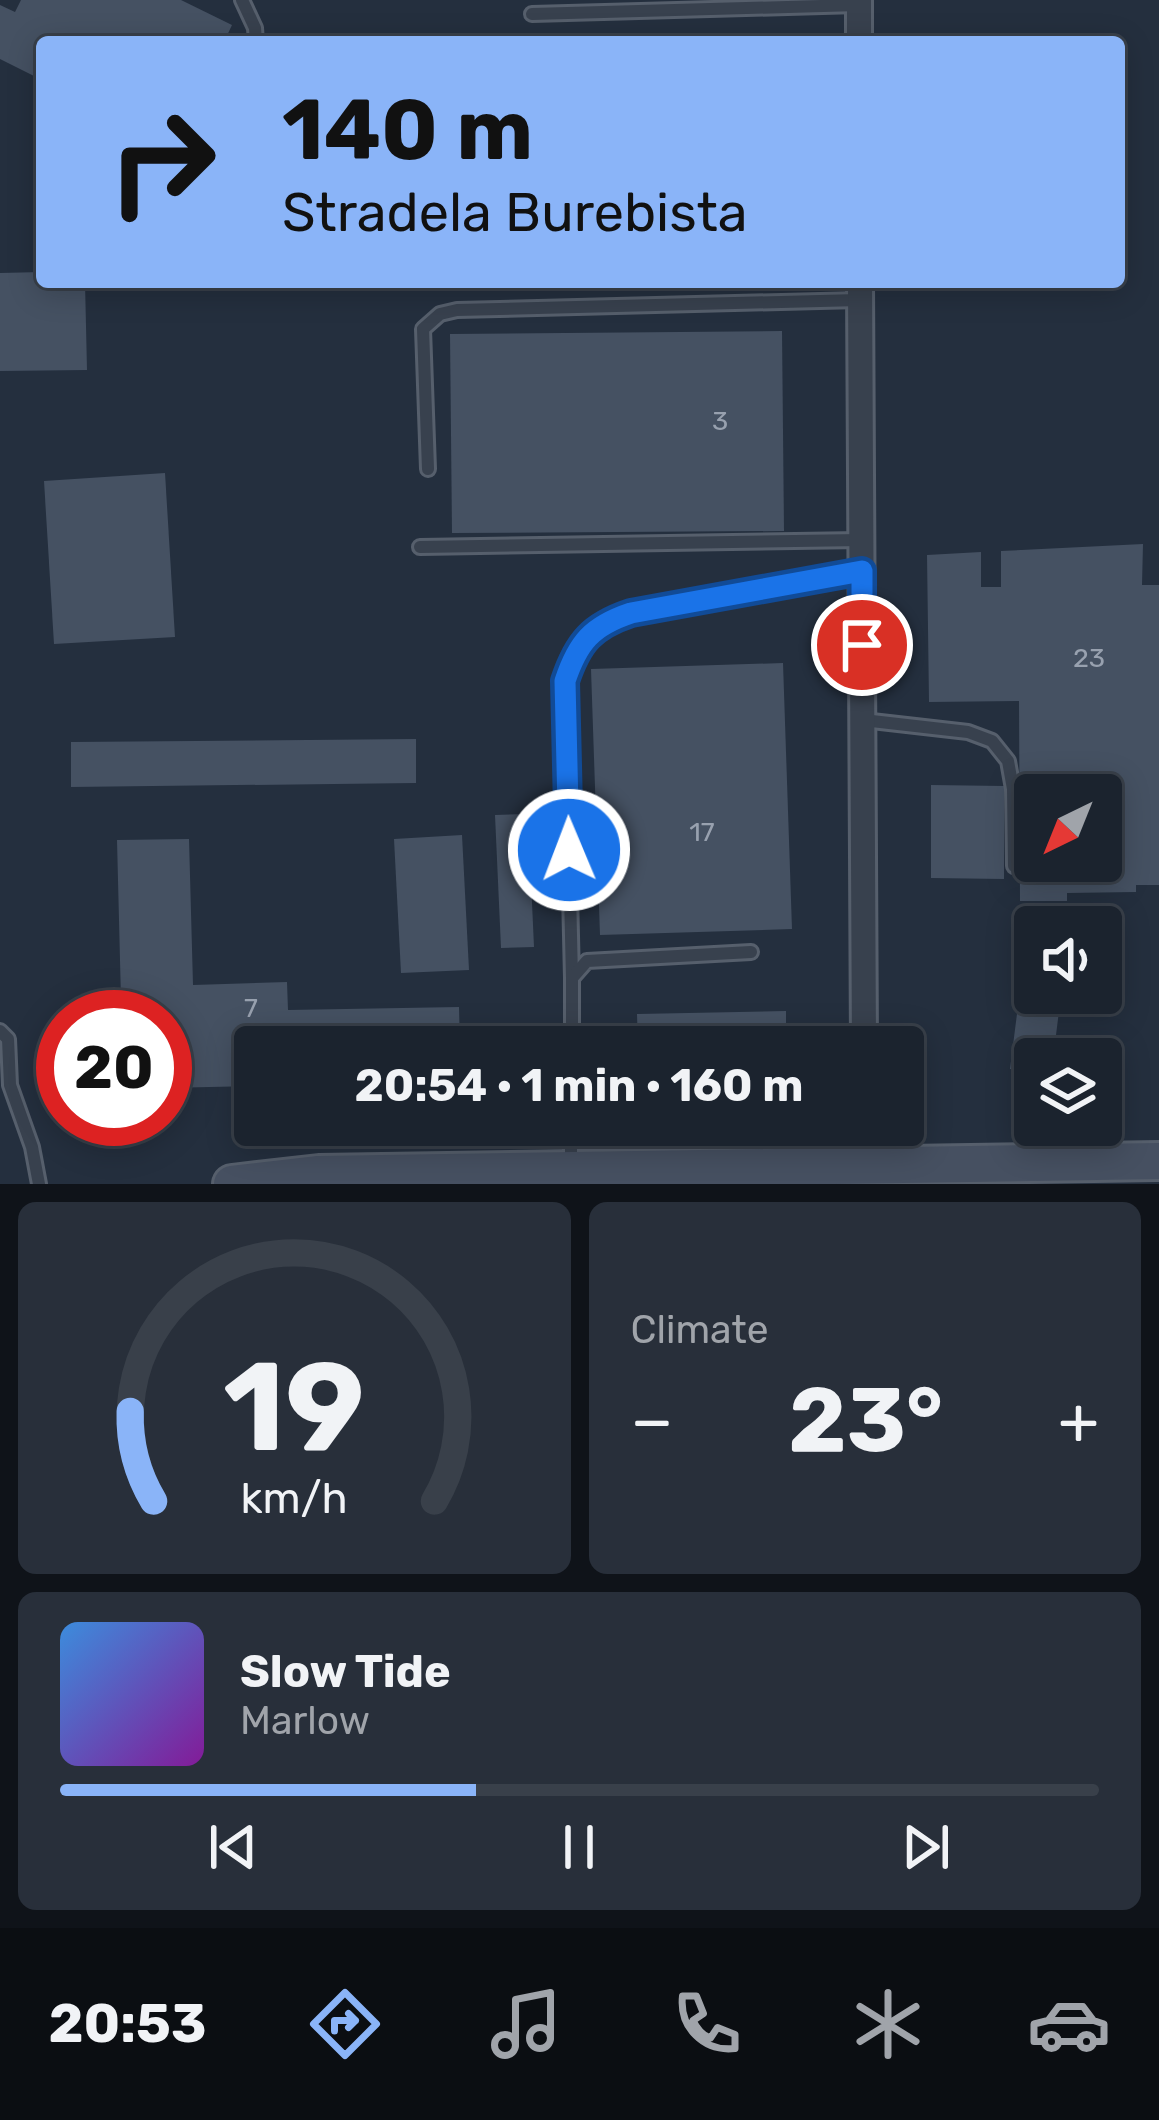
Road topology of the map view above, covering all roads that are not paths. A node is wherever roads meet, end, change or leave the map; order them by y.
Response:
1 (242, 0) edge
2 (859, 2) edge
3 (532, 14) dead end
4 (256, 36) edge
5 (859, 36) edge
6 (861, 291) edge
7 (428, 469) dead end
8 (862, 539) junction
9 (420, 548) dead end
10 (862, 571) junction
11 (862, 720) junction
12 (1014, 866) dead end
13 (751, 952) dead end
14 (572, 978) junction
15 (572, 1026) edge
16 (864, 1026) edge
17 (0, 1031) edge
18 (7, 1096) edge
19 (572, 1146) edge
20 (865, 1146) edge
21 (1159, 1161) edge
22 (865, 1164) junction
23 (571, 1170) junction
24 (640, 1176) edge
25 (467, 1179) edge
26 (39, 1184) edge
27 (232, 1184) edge
28 (242, 1184) edge

1 - 4 lane
2 - 3 lane
2 - 5 street
6 - 7 lane
6 - 8 street
8 - 9 lane
8 - 10 street
10 - 11 street
10 - 14 lane
11 - 12 lane
11 - 16 street
13 - 14 lane
14 - 15 lane
17 - 18 lane
18 - 26 lane
19 - 23 lane
20 - 22 street
21 - 22 main road
22 - 24 main road
23 - 24 main road
23 - 25 main road
25 - 28 main road
27 - 28 main road

